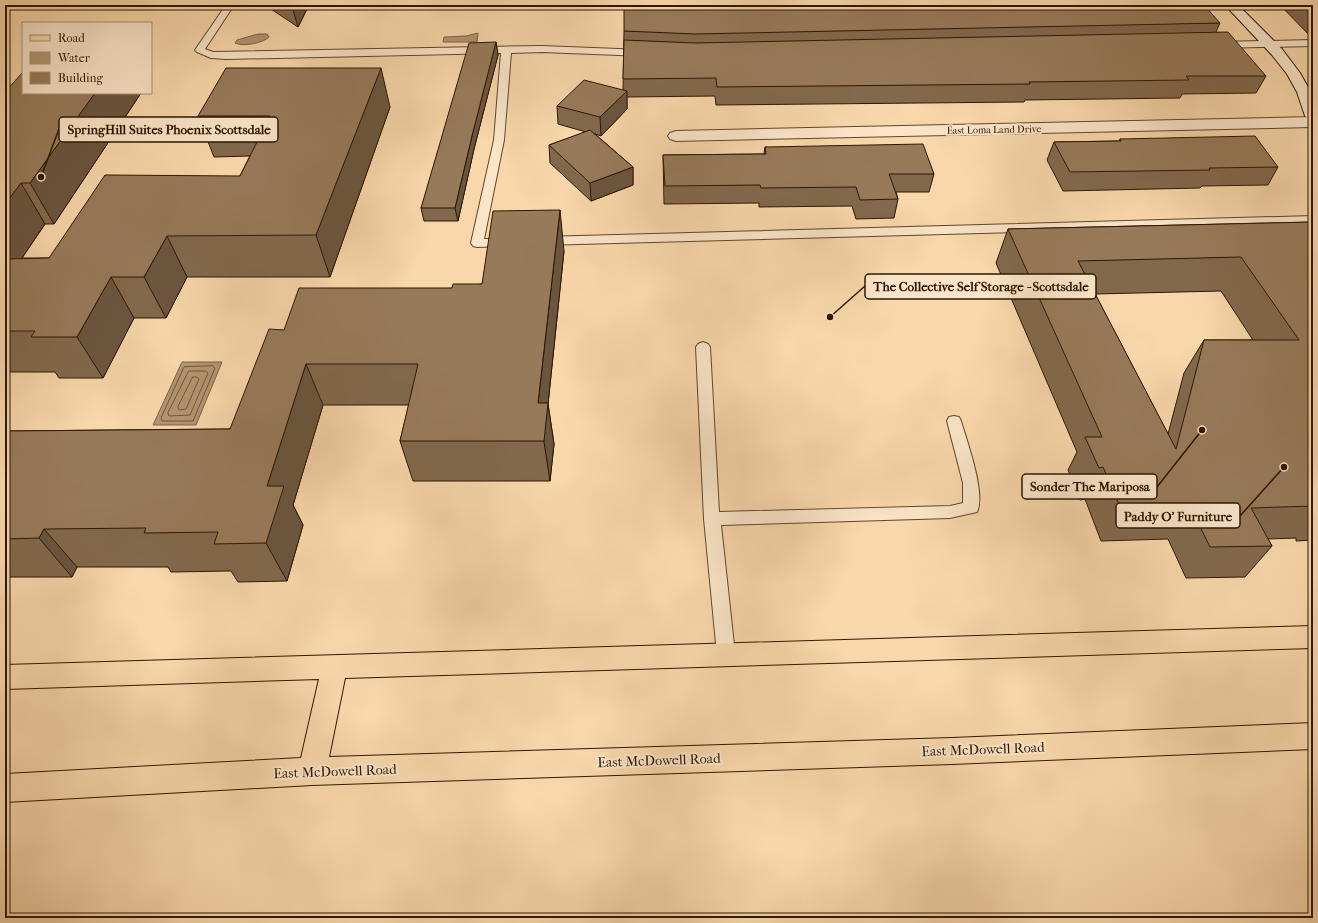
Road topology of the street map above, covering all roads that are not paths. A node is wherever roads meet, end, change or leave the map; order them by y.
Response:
1 (230, 5) edge
2 (1231, 5) edge
3 (1313, 43) edge
4 (1268, 44) junction
5 (1207, 45) edge
6 (506, 51) junction
7 (656, 54) edge
8 (1313, 116) edge
9 (1313, 122) edge
10 (676, 136) dead end
11 (1313, 220) edge
12 (532, 241) edge
13 (516, 242) edge
14 (703, 347) dead end
15 (954, 421) dead end
16 (712, 519) junction
17 (1313, 637) edge
18 (726, 654) junction
19 (334, 666) junction
20 (5, 677) edge
21 (1313, 736) edge
22 (312, 771) junction
23 (5, 788) edge

1 - 6 lane
2 - 4 street
3 - 4 lane
4 - 5 lane
4 - 8 street
6 - 7 lane
6 - 13 lane
9 - 10 street, East Loma Land Drive
11 - 12 lane
14 - 16 lane
15 - 16 lane
16 - 18 lane
17 - 18 main road
18 - 19 main road
19 - 20 main road
19 - 22 main road
21 - 22 main road, East McDowell Road
22 - 23 main road, East McDowell Road

